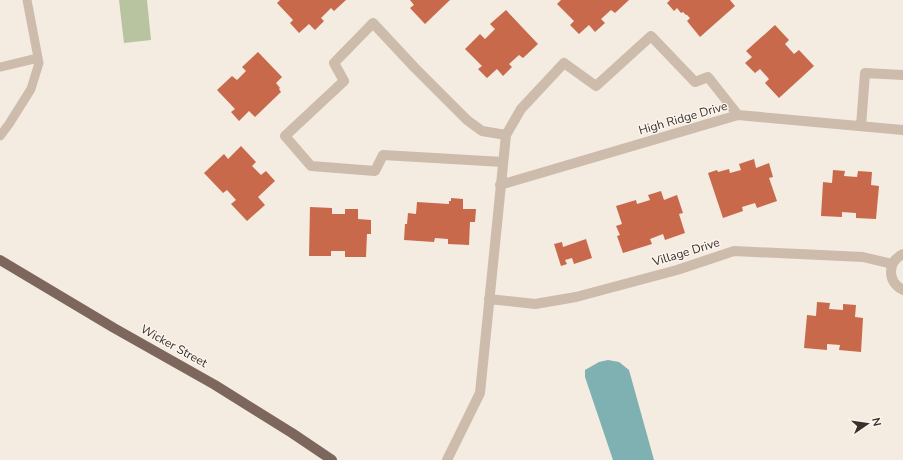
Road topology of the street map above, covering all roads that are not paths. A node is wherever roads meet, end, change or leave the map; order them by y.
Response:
1 (27, 0) edge
2 (38, 58) junction
3 (0, 67) edge
4 (903, 75) edge
5 (738, 115) junction
6 (861, 126) junction
7 (903, 130) edge
8 (0, 136) edge
9 (506, 136) junction
10 (503, 162) junction
11 (500, 186) junction
12 (903, 254) edge
13 (0, 260) edge
14 (892, 264) junction
15 (903, 290) edge
16 (489, 299) junction
17 (332, 460) edge
18 (447, 460) edge

1 - 2 lane
2 - 3 lane
2 - 8 lane
4 - 6 street
5 - 6 street
5 - 9 street, High Ridge Drive
5 - 11 street, High Ridge Drive
6 - 7 street
9 - 10 street, High Ridge Drive
9 - 10 street
10 - 11 street, High Ridge Drive
11 - 16 street, High Ridge Drive
12 - 14 street
13 - 17 main road, Wicker Street
14 - 15 street
14 - 16 street, Village Drive
16 - 18 street, High Ridge Drive

